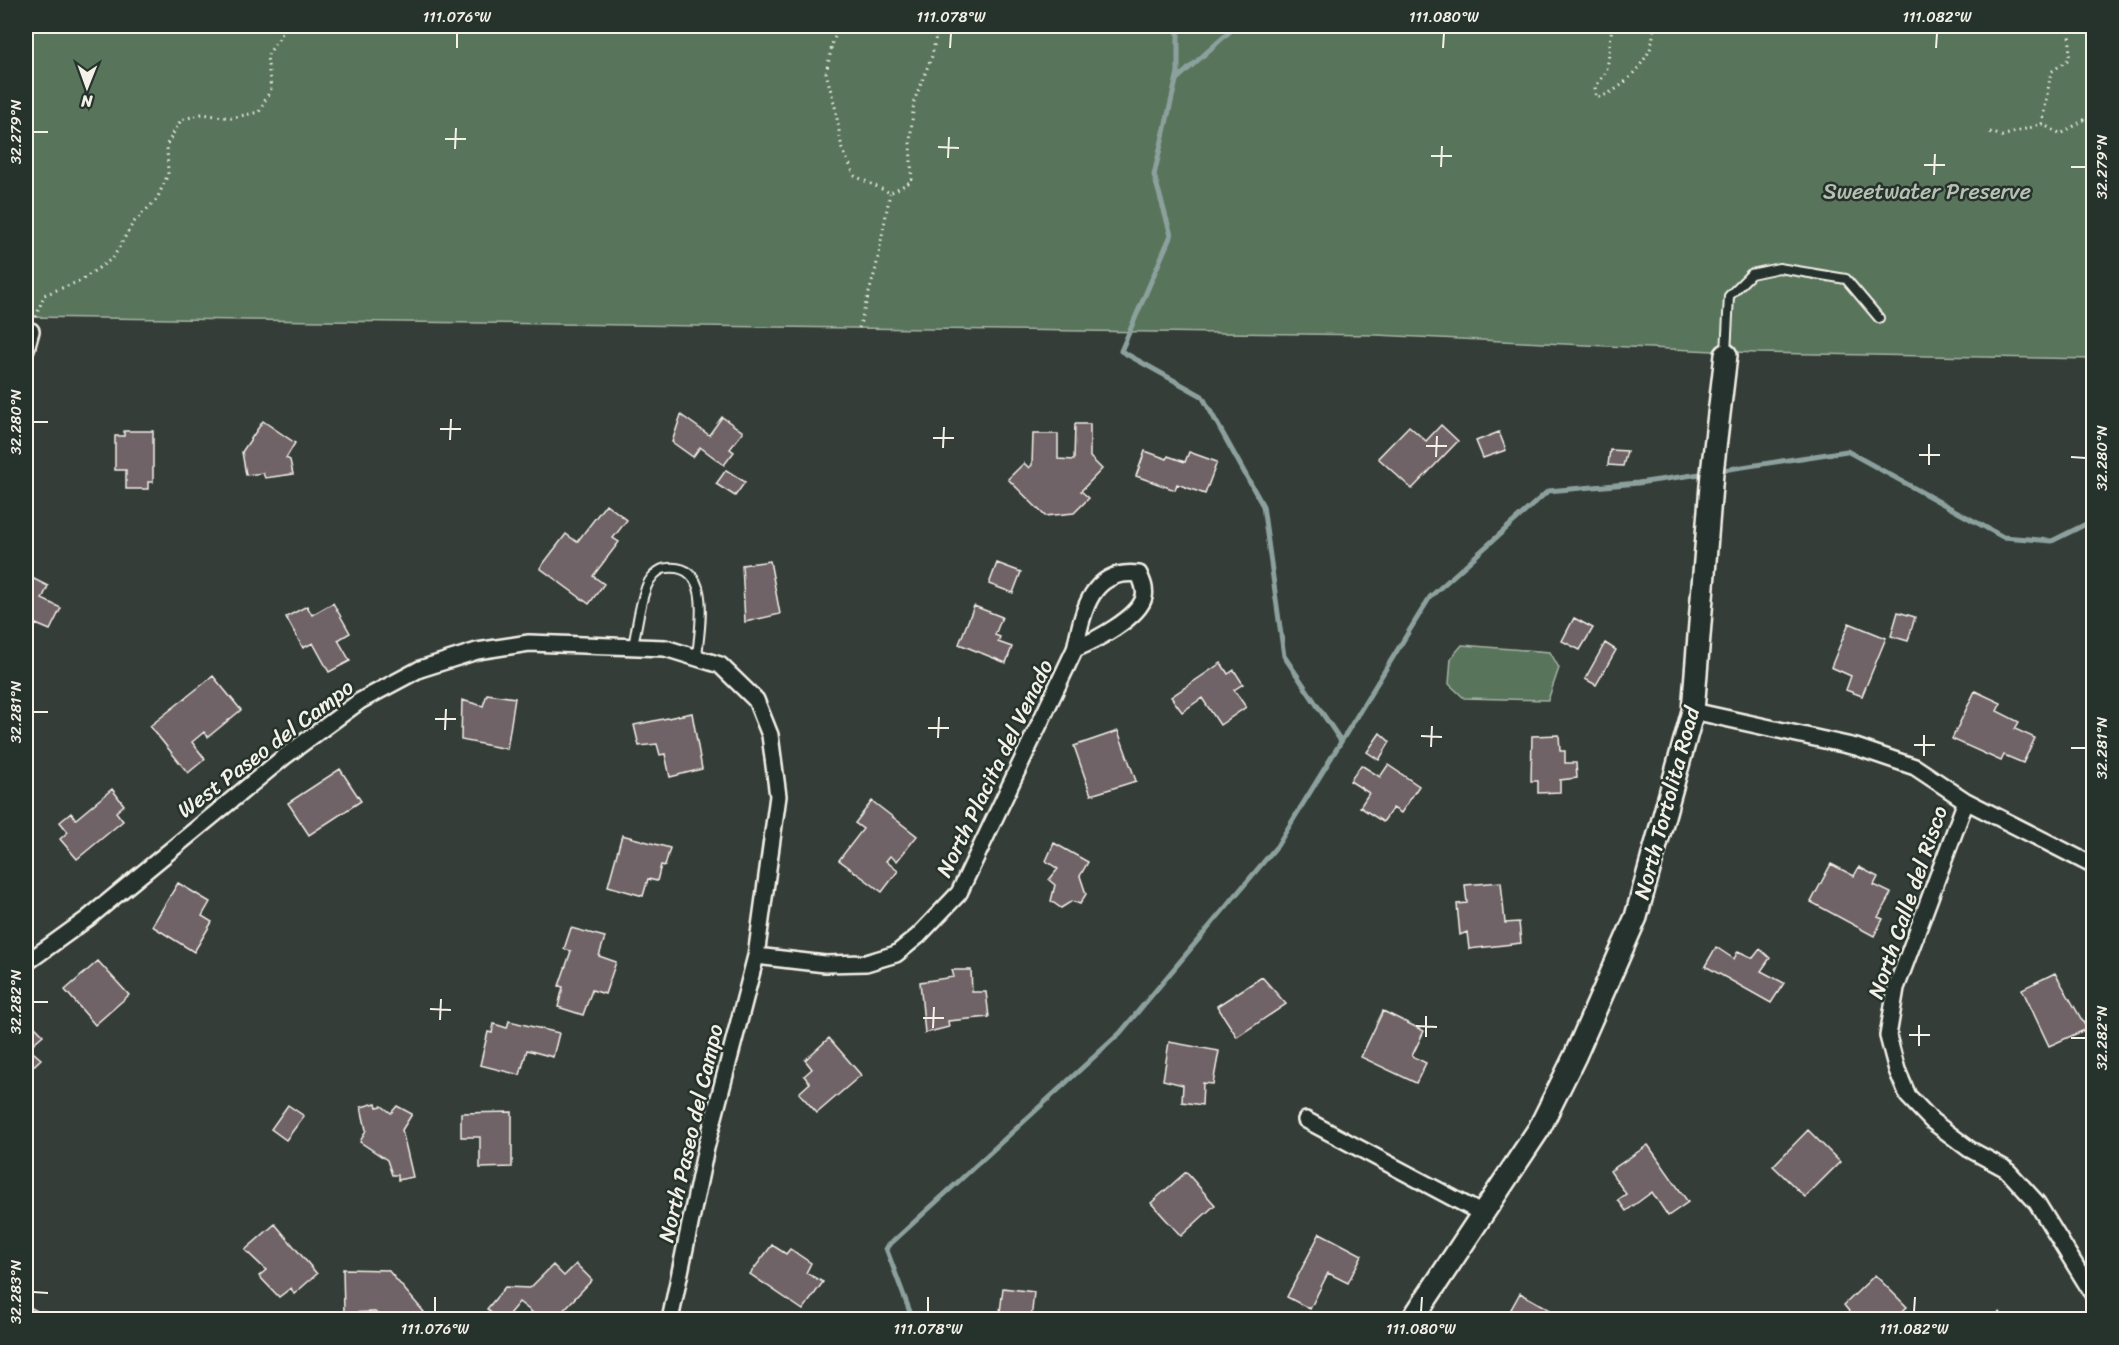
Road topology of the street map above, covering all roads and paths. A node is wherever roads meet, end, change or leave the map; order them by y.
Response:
1 (32, 26) edge
2 (286, 26) edge
3 (840, 26) edge
4 (938, 26) edge
5 (1612, 26) edge
6 (1654, 26) edge
7 (2071, 26) edge
8 (26, 28) edge
9 (2042, 124) junction
10 (2094, 127) edge
11 (1990, 132) dead end
12 (890, 193) junction
13 (1879, 318) dead end
14 (859, 328) dead end
15 (31, 331) joint
16 (26, 349) edge
17 (1726, 355) joint
18 (633, 646) junction
19 (1075, 649) junction
20 (697, 657) junction
21 (1693, 711) junction
22 (1966, 801) junction
23 (2094, 866) edge
24 (756, 957) junction
25 (26, 963) edge
26 (1306, 1120) dead end
27 (1483, 1214) junction
28 (2094, 1296) edge
29 (670, 1320) edge
30 (1412, 1320) edge

1 - 8 path
2 - 15 path
3 - 12 path
4 - 12 path
5 - 6 path
7 - 9 path
9 - 10 path
9 - 11 path
12 - 14 path
13 - 17 lane
15 - 16 street
17 - 21 street, North Tortolita Road
18 - 20 street, West Paseo del Campo
18 - 20 lane
18 - 25 street, West Paseo del Campo
19 - 19 street, North Placita del Venado
19 - 24 street, North Placita del Venado
20 - 24 street, West Paseo del Campo
21 - 22 street
21 - 27 street, North Tortolita Road
22 - 23 street
22 - 28 street, North Calle del Risco
24 - 29 street, North Paseo del Campo
26 - 27 street
27 - 30 street, North Tortolita Road

